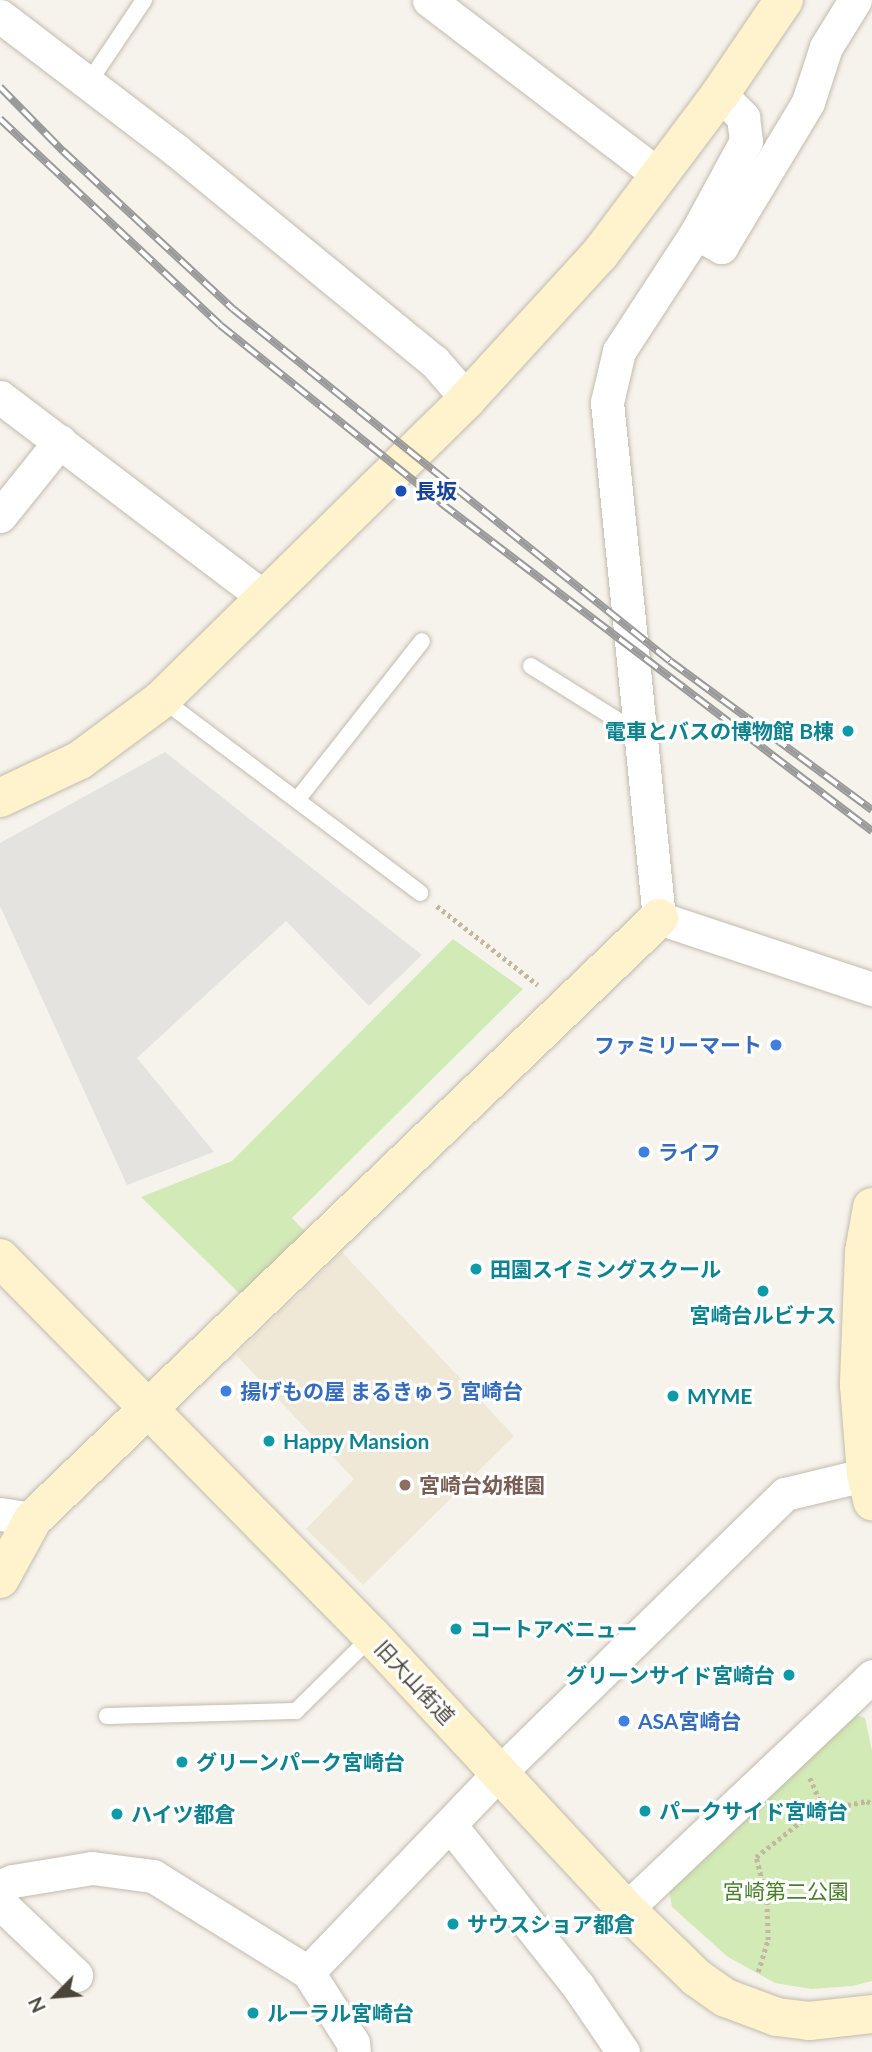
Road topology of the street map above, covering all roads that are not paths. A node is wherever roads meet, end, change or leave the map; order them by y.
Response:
1 (144, 0) edge
2 (429, 0) edge
3 (784, 0) edge
4 (855, 0) edge
5 (465, 12) edge
6 (0, 16) edge
7 (89, 82) junction
8 (720, 94) junction
9 (660, 176) junction
10 (696, 233) junction
11 (0, 397) edge
12 (467, 399) junction
13 (60, 441) junction
14 (0, 516) edge
15 (266, 599) junction
16 (422, 641) dead end
17 (531, 666) dead end
18 (162, 699) junction
19 (641, 735) junction
20 (0, 798) edge
21 (297, 800) junction
22 (420, 893) road end
23 (659, 918) junction
24 (872, 989) edge
25 (872, 1207) edge
26 (0, 1258) edge
27 (150, 1409) junction
28 (870, 1483) edge
29 (16, 1516) edge
30 (0, 1579) edge
31 (372, 1636) junction
32 (872, 1676) edge
33 (107, 1716) dead end
34 (499, 1773) junction
35 (450, 1825) junction
36 (0, 1886) edge
37 (0, 1903) edge
38 (626, 1909) junction
39 (308, 1972) junction
40 (76, 1975) dead end
41 (872, 2014) edge
42 (354, 2052) edge
43 (623, 2052) edge

1 - 7 lane
2 - 5 street
3 - 8 street
4 - 10 street
5 - 9 street
6 - 7 street
7 - 12 street
8 - 9 street
8 - 10 street
9 - 12 street
10 - 19 street
11 - 13 street
12 - 15 street
13 - 14 street
13 - 15 street
15 - 18 street
16 - 21 lane
17 - 19 lane
18 - 20 street
18 - 21 lane
19 - 23 street
21 - 22 lane
23 - 24 street
23 - 27 street
25 - 28 street
26 - 27 street, 旧大山街道
27 - 29 street
27 - 31 street, 旧大山街道
28 - 34 street
29 - 30 street
31 - 33 lane
31 - 34 street, 旧大山街道
32 - 38 street
34 - 35 street
34 - 38 street, 旧大山街道
35 - 39 street
35 - 43 street
36 - 39 street
37 - 40 street
38 - 41 street, 旧大山街道
39 - 42 street

